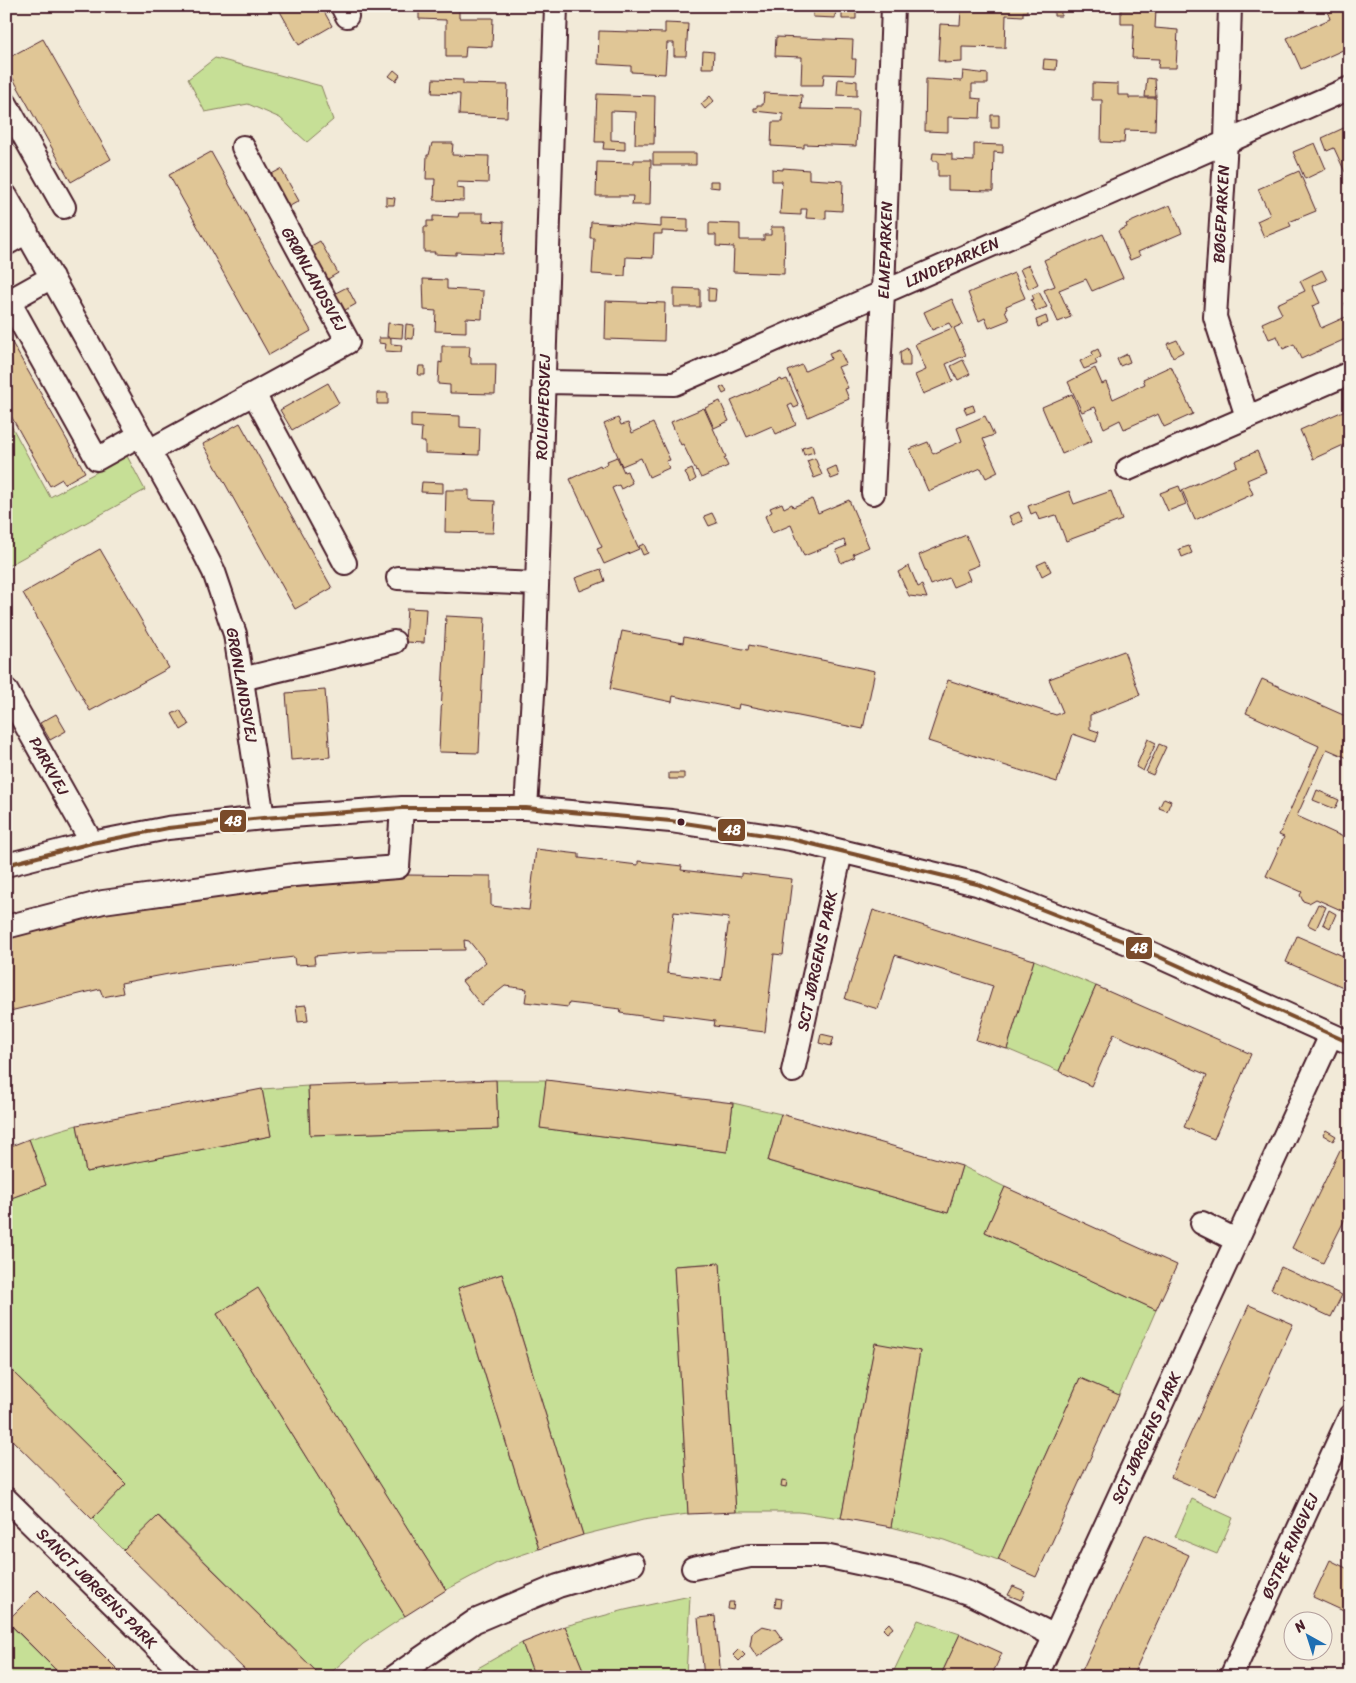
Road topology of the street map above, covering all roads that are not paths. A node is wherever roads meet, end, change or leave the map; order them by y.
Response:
1 (556, 6) edge
2 (893, 6) edge
3 (1230, 6) edge
4 (1350, 88) edge
5 (6, 104) edge
6 (1226, 141) junction
7 (243, 147) dead end
8 (6, 196) edge
9 (64, 207) dead end
10 (27, 232) junction
11 (6, 244) edge
12 (52, 277) junction
13 (883, 292) junction
14 (1350, 373) edge
15 (544, 382) junction
16 (254, 394) junction
17 (1247, 417) junction
18 (144, 443) junction
19 (1128, 469) dead end
20 (873, 493) dead end
21 (345, 563) dead end
22 (398, 578) dead end
23 (537, 584) junction
24 (394, 642) dead end
25 (242, 680) junction
26 (6, 690) edge
27 (402, 808) junction
28 (526, 808) junction
29 (263, 818) junction
30 (92, 843) junction
31 (841, 852) junction
32 (6, 864) edge
33 (6, 927) edge
34 (1340, 1039) edge
35 (793, 1071) dead end
36 (1202, 1223) dead end
37 (1236, 1240) junction
38 (1350, 1416) edge
39 (6, 1499) edge
40 (633, 1564) dead end
41 (692, 1568) dead end
42 (1055, 1636) junction
43 (187, 1677) edge
44 (394, 1677) edge
45 (1036, 1677) edge
46 (1231, 1677) edge

1 - 15 street, ROLIGHEDSVEJ
2 - 13 street, ELMEPARKEN
3 - 6 street, BØGEPARKEN
4 - 6 street, LINDEPARKEN
5 - 9 street
6 - 13 street, LINDEPARKEN
6 - 17 street, BØGEPARKEN
7 - 16 street, GRØNLANDSVEJ
8 - 10 street, GRØNLANDSVEJ
10 - 11 street
10 - 12 street, GRØNLANDSVEJ
12 - 18 street, GRØNLANDSVEJ
12 - 18 street, GRØNLANDSVEJ
13 - 15 street, LINDEPARKEN
13 - 20 street, ELMEPARKEN
14 - 17 street
15 - 23 street, ROLIGHEDSVEJ
16 - 18 street, GRØNLANDSVEJ
16 - 21 street
17 - 19 street
18 - 25 street, GRØNLANDSVEJ
22 - 23 street
23 - 28 street, ROLIGHEDSVEJ
24 - 25 street
25 - 29 street, GRØNLANDSVEJ
26 - 30 street, PARKVEJ
27 - 28 street
27 - 29 street
27 - 33 street
28 - 31 street
29 - 30 street
30 - 32 street
31 - 34 street
31 - 35 street, SCT JØRGENS PARK
34 - 37 street, SCT JØRGENS PARK
36 - 37 street
37 - 42 street, SCT JØRGENS PARK
38 - 46 street, ØSTRE RINGVEJ
39 - 43 street, SANCT JØRGENS PARK
40 - 44 street
41 - 42 street
42 - 45 street, SCT JØRGENS PARK

